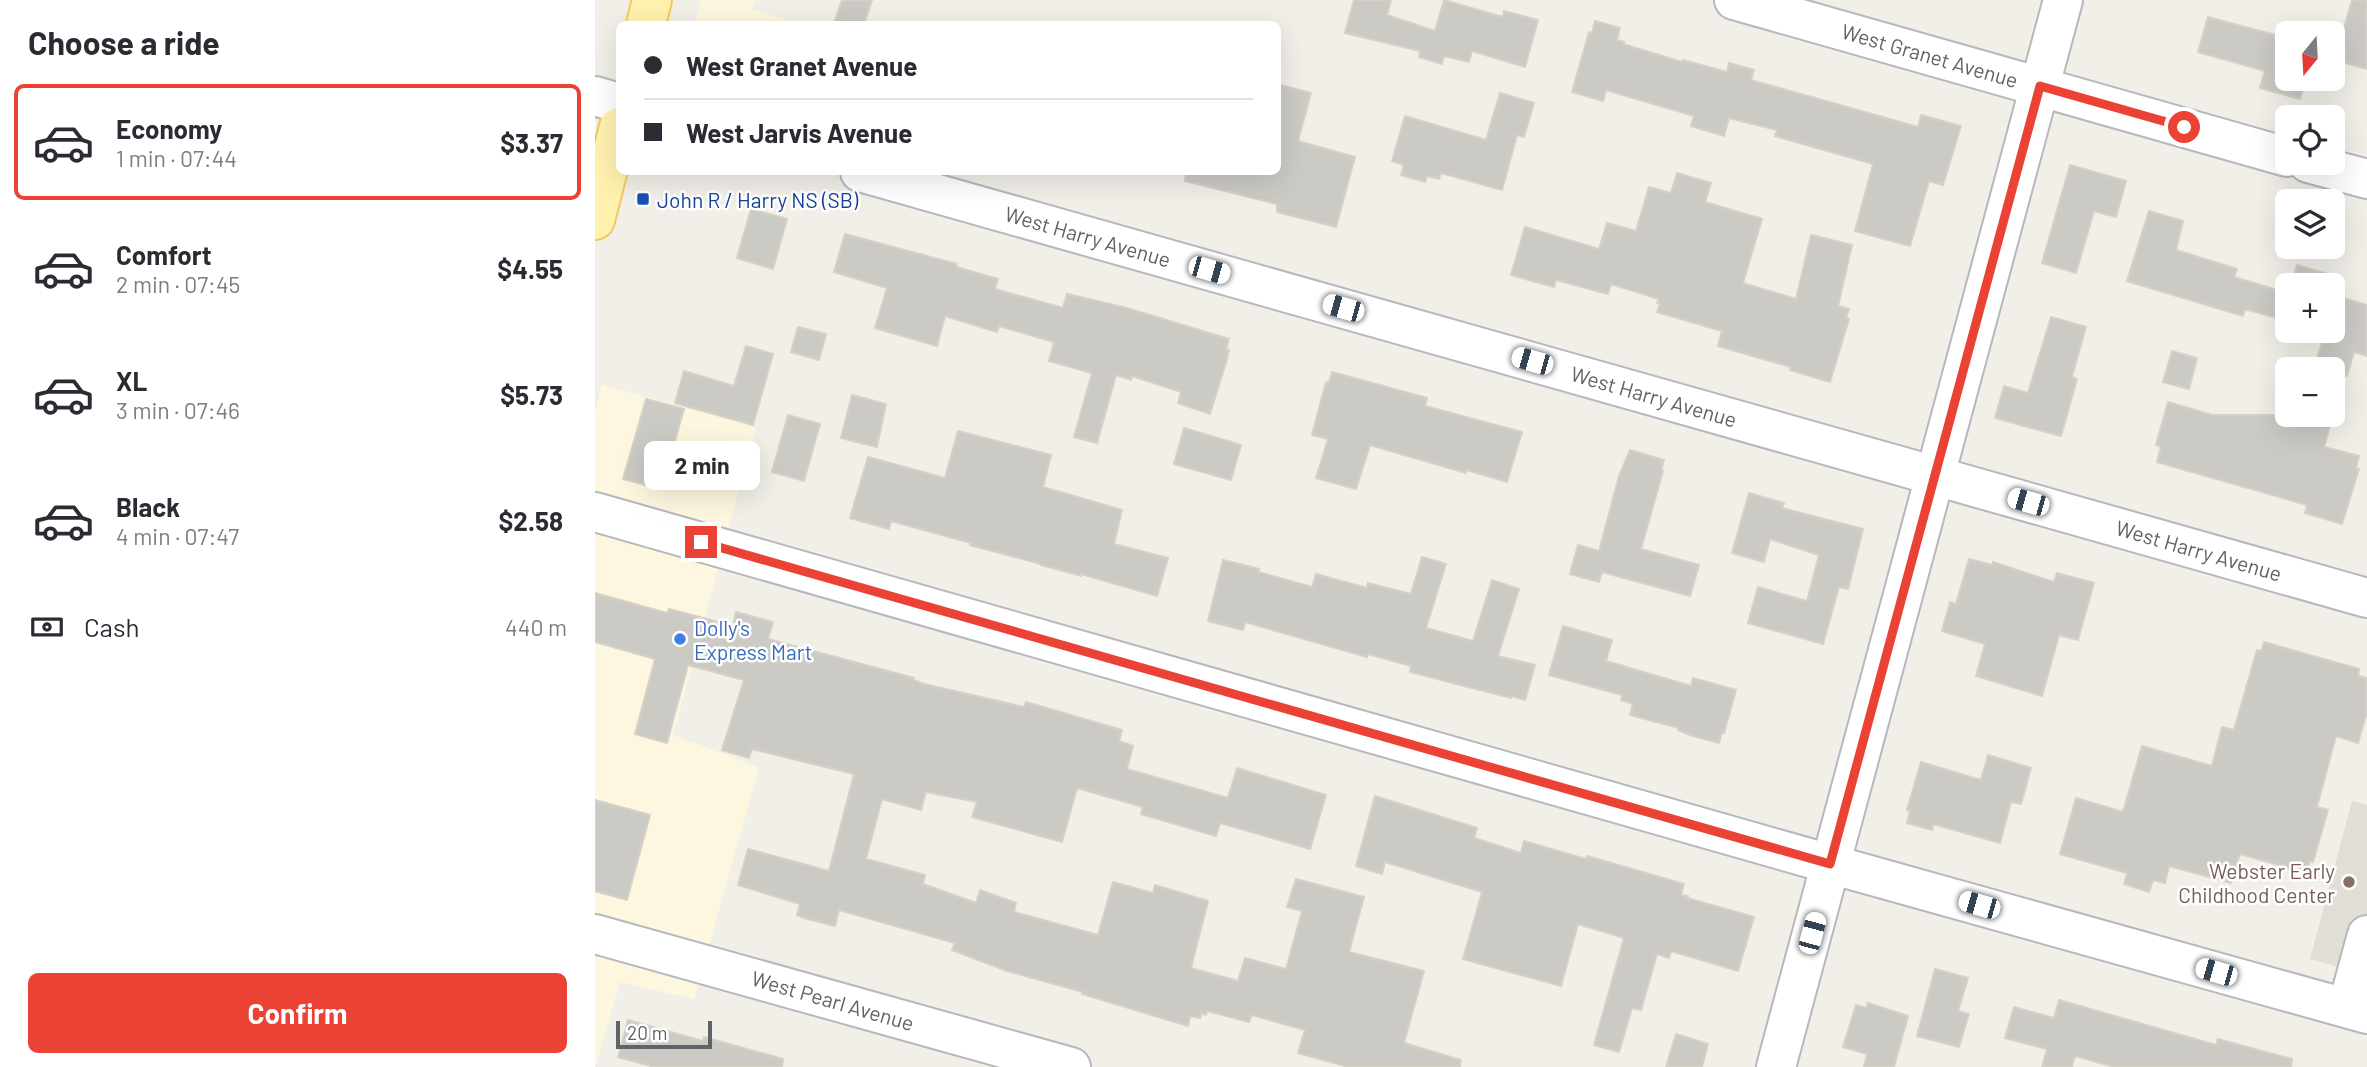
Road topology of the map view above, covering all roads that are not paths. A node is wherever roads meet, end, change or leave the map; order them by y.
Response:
1 (652, 0) edge
2 (1734, 0) edge
3 (2063, 0) edge
4 (647, 21) edge
5 (2040, 86) junction
6 (595, 96) edge
7 (616, 102) edge
8 (616, 140) edge
9 (2275, 154) edge
10 (2345, 173) edge
11 (871, 175) edge
12 (2367, 179) edge
13 (595, 220) edge
14 (1935, 476) junction
15 (595, 512) edge
16 (2367, 598) edge
17 (1830, 864) junction
18 (595, 934) edge
19 (2367, 935) edge
20 (2357, 1011) edge
21 (1071, 1067) edge
22 (1776, 1067) edge

1 - 4 main road
2 - 5 street, West Granet Avenue
3 - 5 street
5 - 9 street, West Granet Avenue
5 - 14 street
6 - 7 street
8 - 13 main road
10 - 12 street
11 - 14 street, West Harry Avenue
14 - 16 street, West Harry Avenue
14 - 17 street
15 - 17 street
17 - 20 street
17 - 22 street
18 - 21 street, West Pearl Avenue
19 - 20 street

